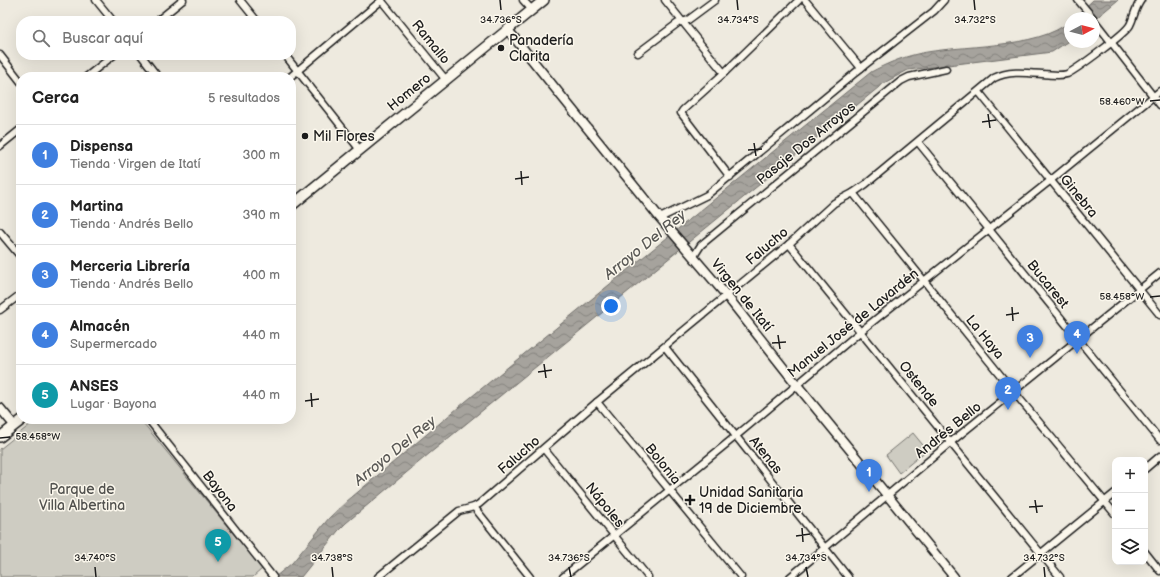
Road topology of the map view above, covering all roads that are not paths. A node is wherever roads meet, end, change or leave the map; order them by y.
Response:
1 (96, 0) edge
2 (183, 0) edge
3 (240, 0) edge
4 (381, 0) edge
5 (524, 0) edge
6 (544, 0) edge
7 (666, 0) edge
8 (715, 0) edge
9 (798, 0) edge
10 (805, 0) edge
11 (944, 0) edge
12 (1141, 0) edge
13 (1079, 1) edge
14 (532, 10) junction
15 (1088, 12) edge
16 (109, 16) edge
17 (163, 16) edge
18 (253, 16) edge
19 (683, 21) junction
20 (1100, 28) edge
21 (508, 30) junction
22 (1112, 41) junction
23 (638, 53) dead end
24 (0, 55) edge
25 (108, 60) edge
26 (145, 60) edge
27 (289, 60) edge
28 (861, 68) junction
29 (946, 69) dead end
30 (298, 71) junction
31 (92, 72) edge
32 (154, 72) edge
33 (724, 73) junction
34 (16, 76) edge
35 (446, 80) junction
36 (1160, 91) edge
37 (979, 92) junction
38 (1152, 96) junction
39 (1160, 105) edge
40 (16, 133) edge
41 (918, 142) junction
42 (0, 146) edge
43 (360, 150) junction
44 (730, 177) junction
45 (1051, 180) junction
46 (853, 193) junction
47 (296, 202) edge
48 (663, 222) junction
49 (988, 229) junction
50 (0, 232) edge
51 (788, 244) junction
52 (16, 251) edge
53 (691, 253) junction
54 (1160, 273) edge
55 (924, 280) junction
56 (1140, 290) junction
57 (726, 295) junction
58 (16, 298) edge
59 (0, 310) edge
60 (1160, 315) edge
61 (861, 331) junction
62 (1077, 340) junction
63 (665, 347) junction
64 (797, 385) junction
65 (1014, 392) junction
66 (598, 402) junction
67 (0, 408) edge
68 (17, 424) edge
69 (152, 424) edge
70 (14, 426) junction
71 (736, 436) junction
72 (0, 437) edge
73 (1160, 440) edge
74 (951, 442) junction
75 (544, 449) junction
76 (1160, 456) edge
77 (1148, 466) edge
78 (669, 490) junction
79 (888, 495) junction
80 (1112, 495) edge
81 (1105, 501) junction
82 (474, 507) junction
83 (1112, 510) edge
84 (614, 535) junction
85 (825, 548) junction
86 (1041, 553) junction
87 (1148, 556) edge
88 (1160, 571) edge
89 (273, 577) edge
90 (378, 577) edge
91 (530, 577) edge
92 (563, 577) edge
93 (648, 577) edge
94 (741, 577) edge
95 (790, 577) edge
96 (848, 577) edge
97 (954, 577) edge
98 (1012, 577) edge
99 (1060, 577) edge

1 - 16 street
2 - 17 street
3 - 18 street
4 - 30 street
4 - 35 street, Ramallo
5 - 14 street
6 - 14 main road, Homero
7 - 19 street
8 - 19 street
9 - 33 street
10 - 28 street
11 - 28 street
12 - 22 street, Falucho
13 - 15 street
14 - 21 main road, Homero
19 - 23 street
19 - 33 street
20 - 22 street
21 - 35 main road, Homero
21 - 48 street, Virgen de Itatí
22 - 37 street, Falucho
22 - 38 street
24 - 34 street
25 - 31 street
26 - 32 street
27 - 30 street
28 - 44 street
29 - 53 street, Pasaje Dos Arroyos
30 - 43 street
33 - 44 street
35 - 43 main road, Homero
36 - 38 street, Manuel José de Lavardén
37 - 41 street, Falucho
37 - 45 street, Ginebra
38 - 39 street
38 - 45 street, Manuel José de Lavardén
40 - 42 street
41 - 46 street, Falucho
41 - 49 street, Bucarest
43 - 47 main road, Homero
44 - 48 street
45 - 49 street, Manuel José de Lavardén
45 - 56 street, Ginebra
46 - 51 street, Falucho
46 - 55 street, La Haya
48 - 53 street, Virgen de Itatí
49 - 55 street, Manuel José de Lavardén
49 - 62 street, Bucarest
50 - 52 street
51 - 57 street, Falucho
51 - 61 street, Ostende
53 - 57 street, Virgen de Itatí
54 - 56 street, Andrés Bello
55 - 61 street, Manuel José de Lavardén
55 - 65 street, La Haya
56 - 60 street, Ginebra
56 - 62 street, Andrés Bello
57 - 63 street, Falucho
57 - 64 street, Virgen de Itatí
58 - 59 street
61 - 64 street, Manuel José de Lavardén
61 - 74 street, Ostende
62 - 65 street, Andrés Bello
62 - 73 street, Bucarest
63 - 66 street, Falucho
63 - 71 street, Atenas
64 - 71 street, Manuel José de Lavardén
64 - 79 street, Virgen de Itatí
65 - 74 street, Andrés Bello
65 - 81 street, La Haya
66 - 75 street, Falucho
66 - 78 street, Bolonia
67 - 70 street
68 - 70 main road
69 - 89 street, Bayona
70 - 72 main road
71 - 78 street, Manuel José de Lavardén
71 - 85 street, Atenas
74 - 79 street, Andrés Bello
74 - 86 street, Ostende
75 - 82 street, Falucho
75 - 84 street, Nápoles
76 - 77 street
78 - 84 street, Manuel José de Lavardén
78 - 94 street, Bolonia
79 - 85 street, Andrés Bello
79 - 97 street, Virgen de Itatí
80 - 81 street
81 - 83 street, La Haya
81 - 86 street
82 - 90 street, Falucho
82 - 91 street
84 - 92 street, Manuel José de Lavardén
84 - 93 street, Nápoles
85 - 95 street, Andrés Bello
85 - 96 street, Atenas
86 - 98 street
86 - 99 street, Ostende
87 - 88 street

